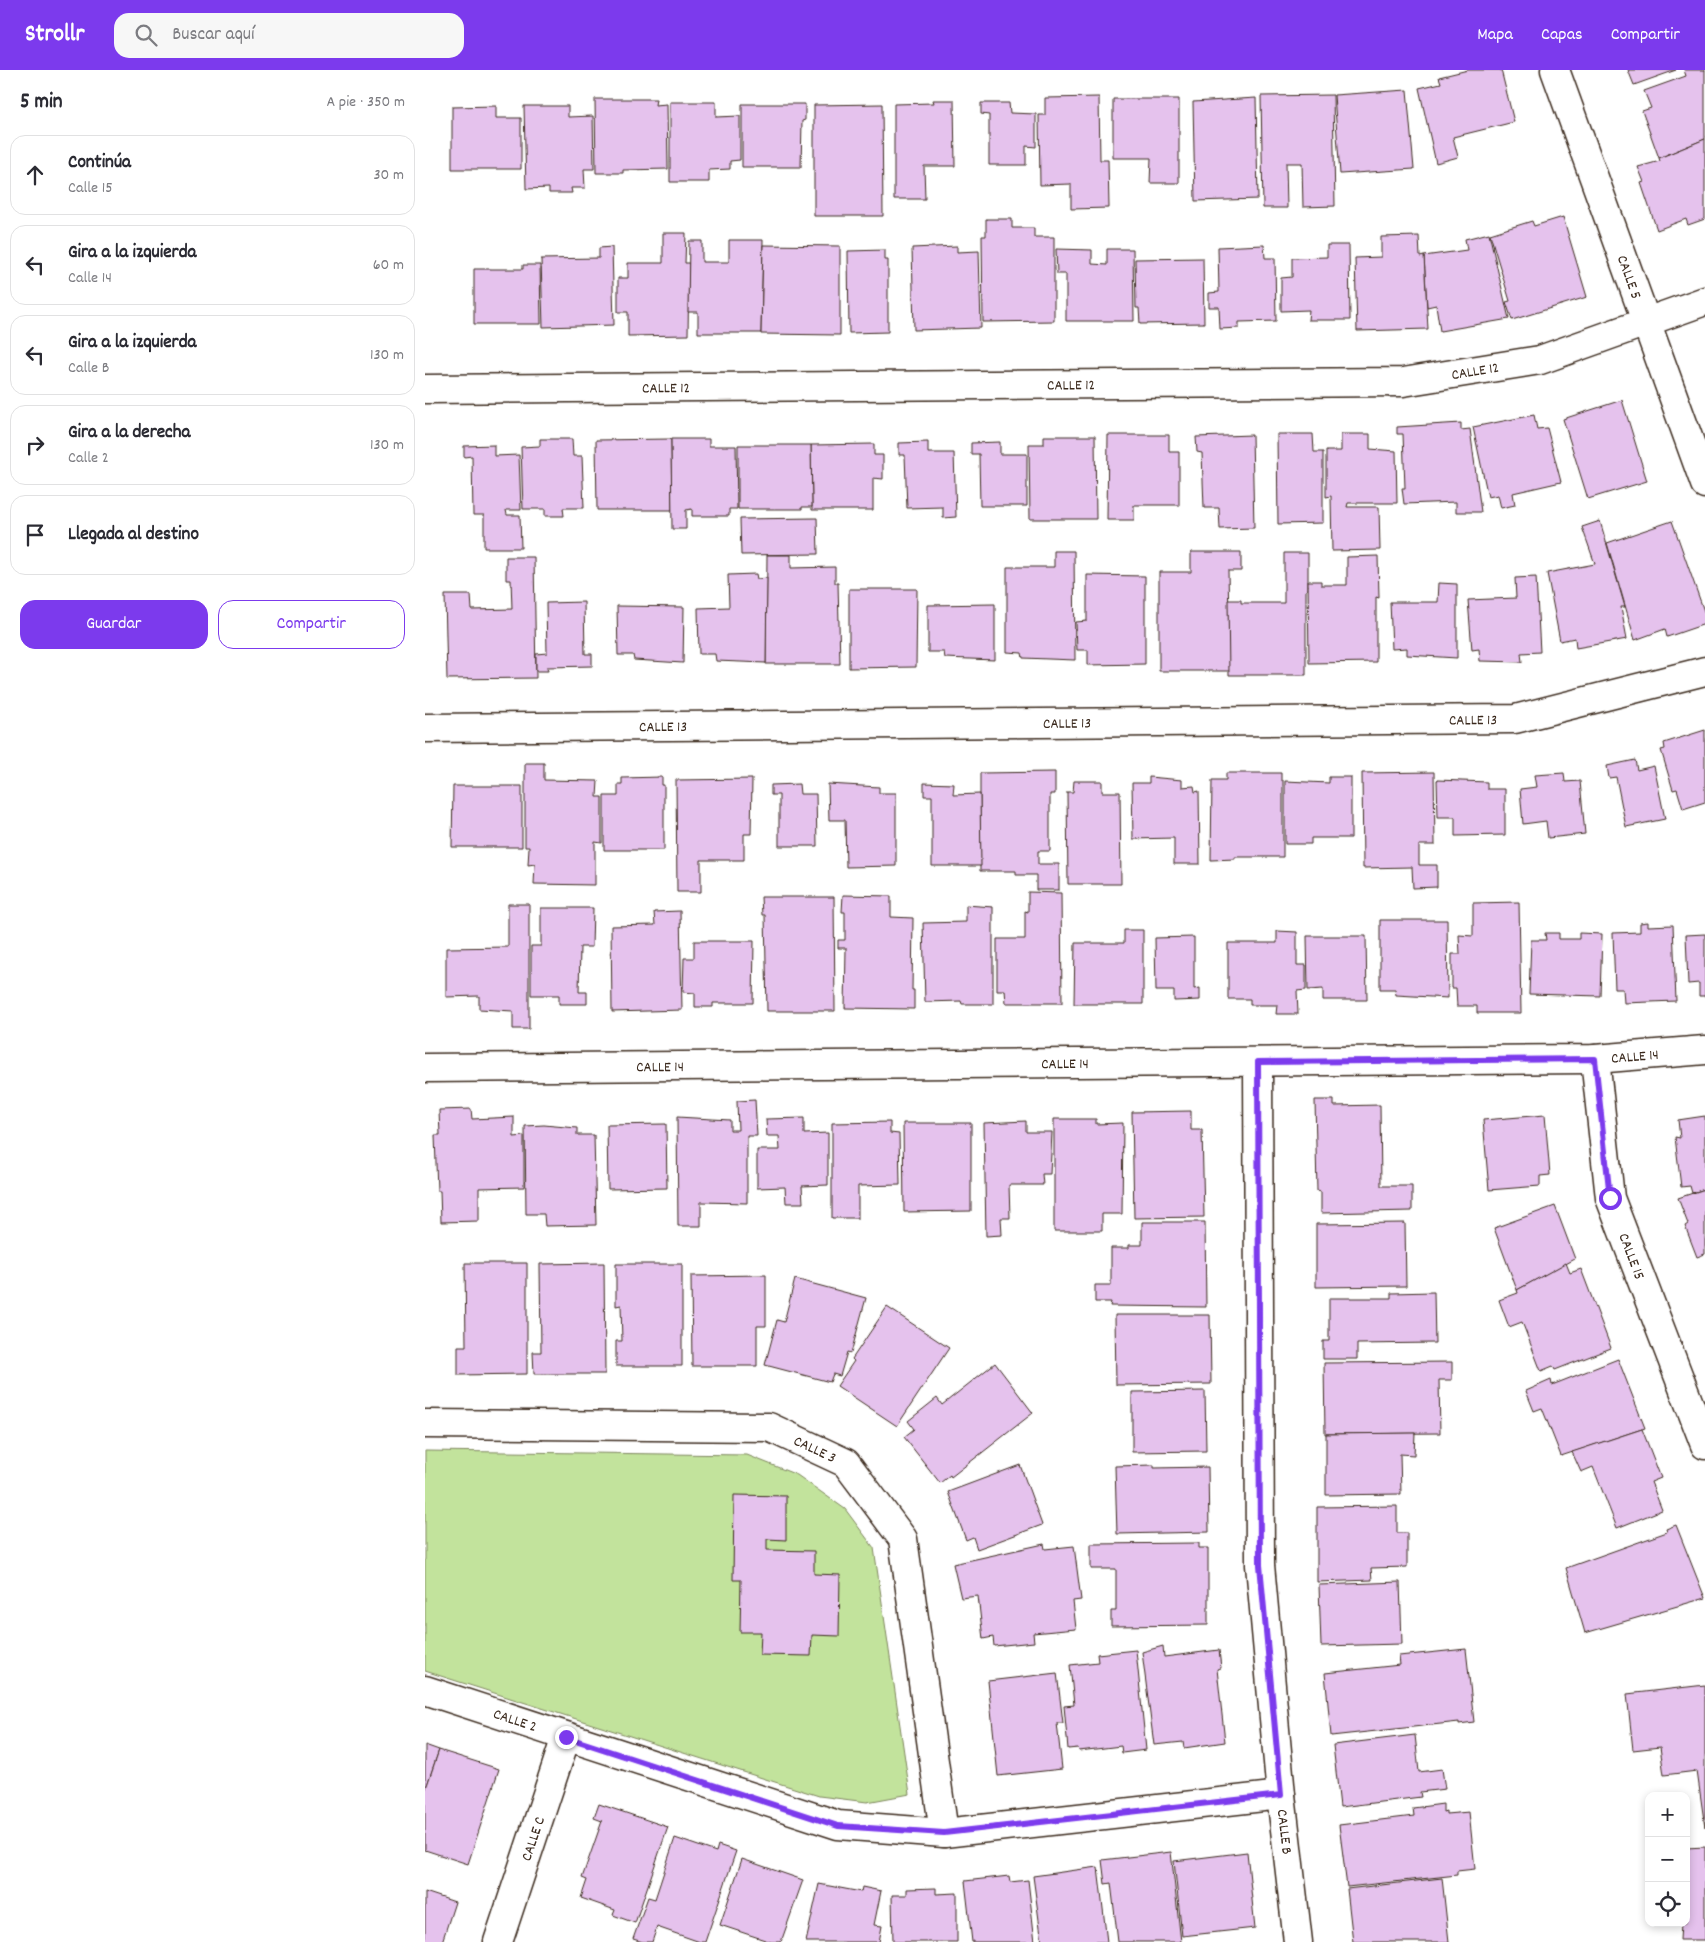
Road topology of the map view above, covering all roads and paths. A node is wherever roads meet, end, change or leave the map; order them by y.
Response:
1 (1555, 70) edge
2 (1705, 301) edge
3 (1647, 322) junction
4 (425, 389) edge
5 (1705, 484) edge
6 (1705, 671) edge
7 (425, 728) edge
8 (1705, 1050) edge
9 (1595, 1059) junction
10 (1258, 1062) junction
11 (425, 1068) edge
12 (425, 1424) edge
13 (1705, 1445) edge
14 (425, 1690) edge
15 (566, 1737) junction
16 (1281, 1795) junction
17 (944, 1833) junction
18 (498, 1942) edge
19 (1298, 1942) edge

1 - 3 street, CALLE 5
2 - 3 street, CALLE 12
3 - 4 street, CALLE 12
3 - 5 street, CALLE 5
6 - 7 street, CALLE 13
8 - 9 street, CALLE 14
9 - 10 street, CALLE 14
9 - 13 street, CALLE 15
10 - 11 street, CALLE 14
10 - 16 street, CALLE B
12 - 17 street, CALLE 3
14 - 15 street, CALLE 2
15 - 17 street, CALLE 2
15 - 18 street, CALLE C
16 - 17 street, CALLE 2
16 - 19 street, CALLE B

